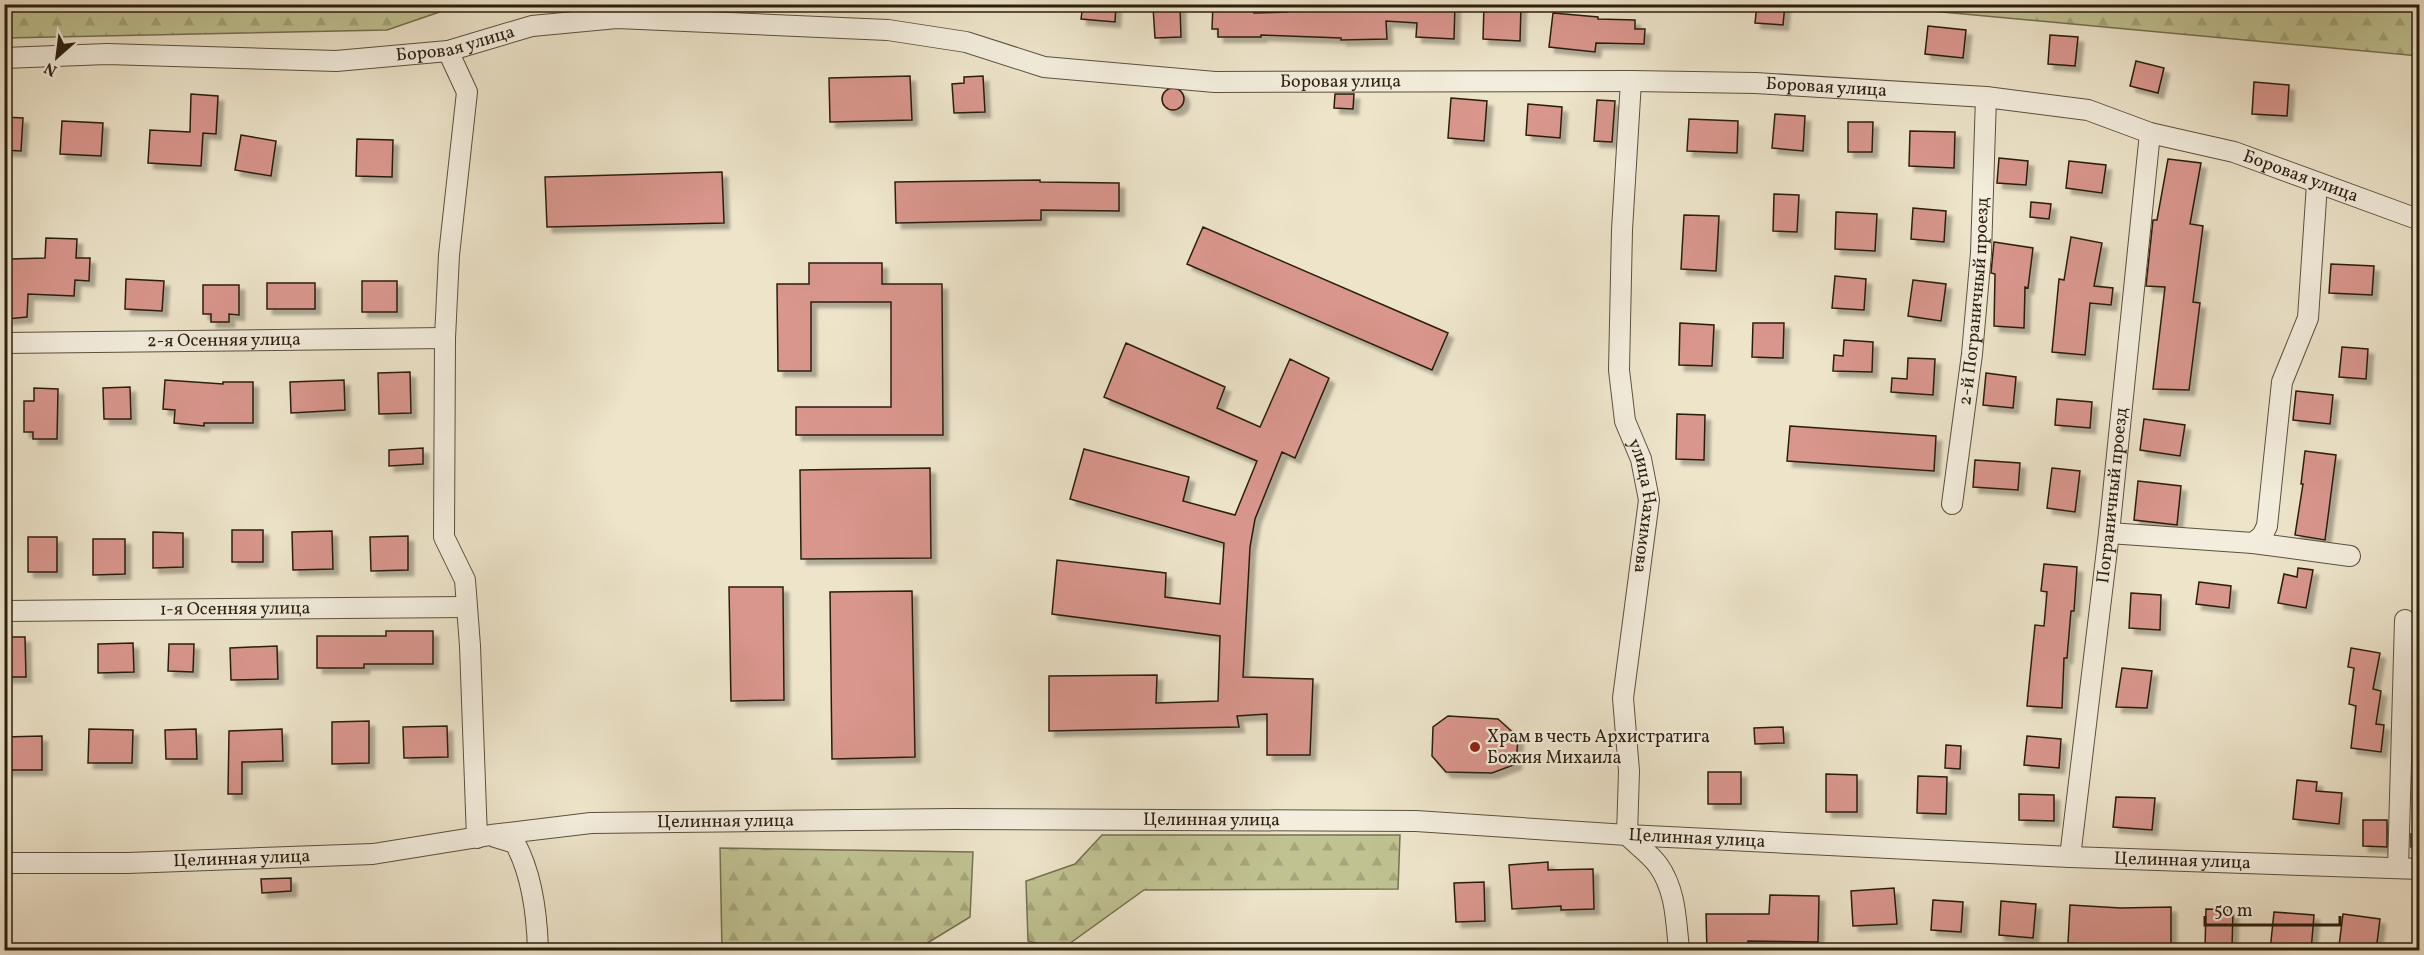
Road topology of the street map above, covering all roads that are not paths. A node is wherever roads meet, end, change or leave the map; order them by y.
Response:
1 (448, 51) junction
2 (4, 58) edge
3 (1631, 81) junction
4 (1986, 97) junction
5 (2150, 132) junction
6 (2317, 184) junction
7 (2420, 220) edge
8 (445, 338) junction
9 (4, 343) edge
10 (1952, 504) dead end
11 (2109, 533) junction
12 (2253, 543) junction
13 (2350, 556) dead end
14 (466, 607) junction
15 (4, 611) edge
16 (2405, 620) dead end
17 (1627, 835) junction
18 (484, 837) junction
19 (2070, 858) junction
20 (4, 863) edge
21 (2398, 868) junction
22 (2420, 869) edge
23 (538, 951) edge
24 (1679, 951) edge

1 - 2 street, Боровая улица
1 - 3 street, Боровая улица
1 - 8 street
3 - 4 street, Боровая улица
3 - 17 street, улица Нахимова
4 - 5 street, Боровая улица
4 - 10 street, 2-й Пограничный проезд
5 - 6 street, Боровая улица
5 - 11 street, Пограничный проезд
6 - 7 street, Боровая улица
6 - 12 street
8 - 9 street, 2-я Осенняя улица
8 - 14 street
11 - 12 street
11 - 19 street, Пограничный проезд
12 - 13 street
14 - 15 street, 1-я Осенняя улица
14 - 18 street
16 - 21 street
17 - 18 street, Целинная улица
17 - 19 street, Целинная улица
17 - 24 street
18 - 20 street, Целинная улица
18 - 23 street
19 - 21 street, Целинная улица
21 - 22 street, Целинная улица

